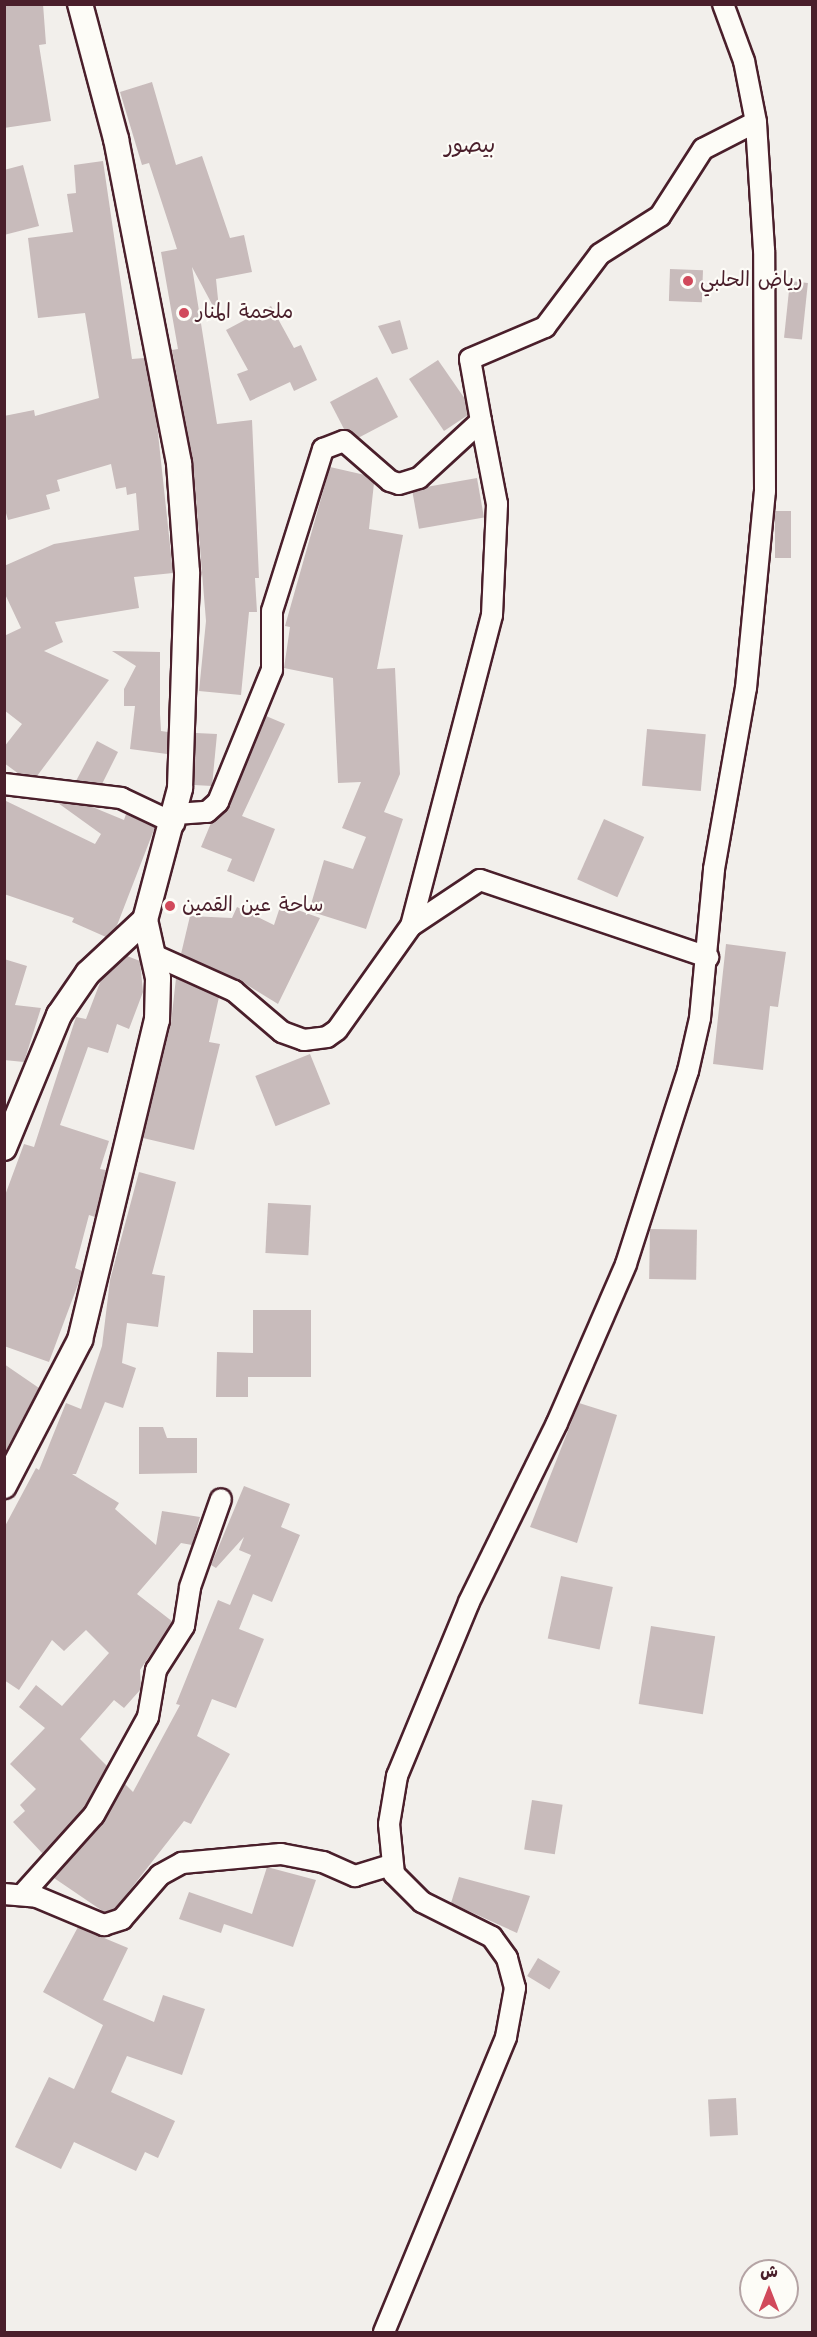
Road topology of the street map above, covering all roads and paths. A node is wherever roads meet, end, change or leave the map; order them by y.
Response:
1 (80, 4) edge
2 (723, 4) edge
3 (756, 122) junction
4 (481, 421) junction
5 (4, 784) edge
6 (175, 818) junction
7 (145, 920) junction
8 (411, 926) junction
9 (154, 955) junction
10 (708, 957) junction
11 (4, 1148) edge
12 (4, 1486) edge
13 (221, 1499) dead end
14 (391, 1865) junction
15 (14, 1894) edge
16 (384, 2332) edge

1 - 6 street
2 - 3 street
3 - 4 street
3 - 10 street
4 - 6 street
4 - 8 street
5 - 6 street
6 - 7 street
7 - 9 street
7 - 11 street
8 - 9 street
8 - 10 street
9 - 12 street
10 - 14 street
13 - 15 street
14 - 15 street
14 - 16 street

